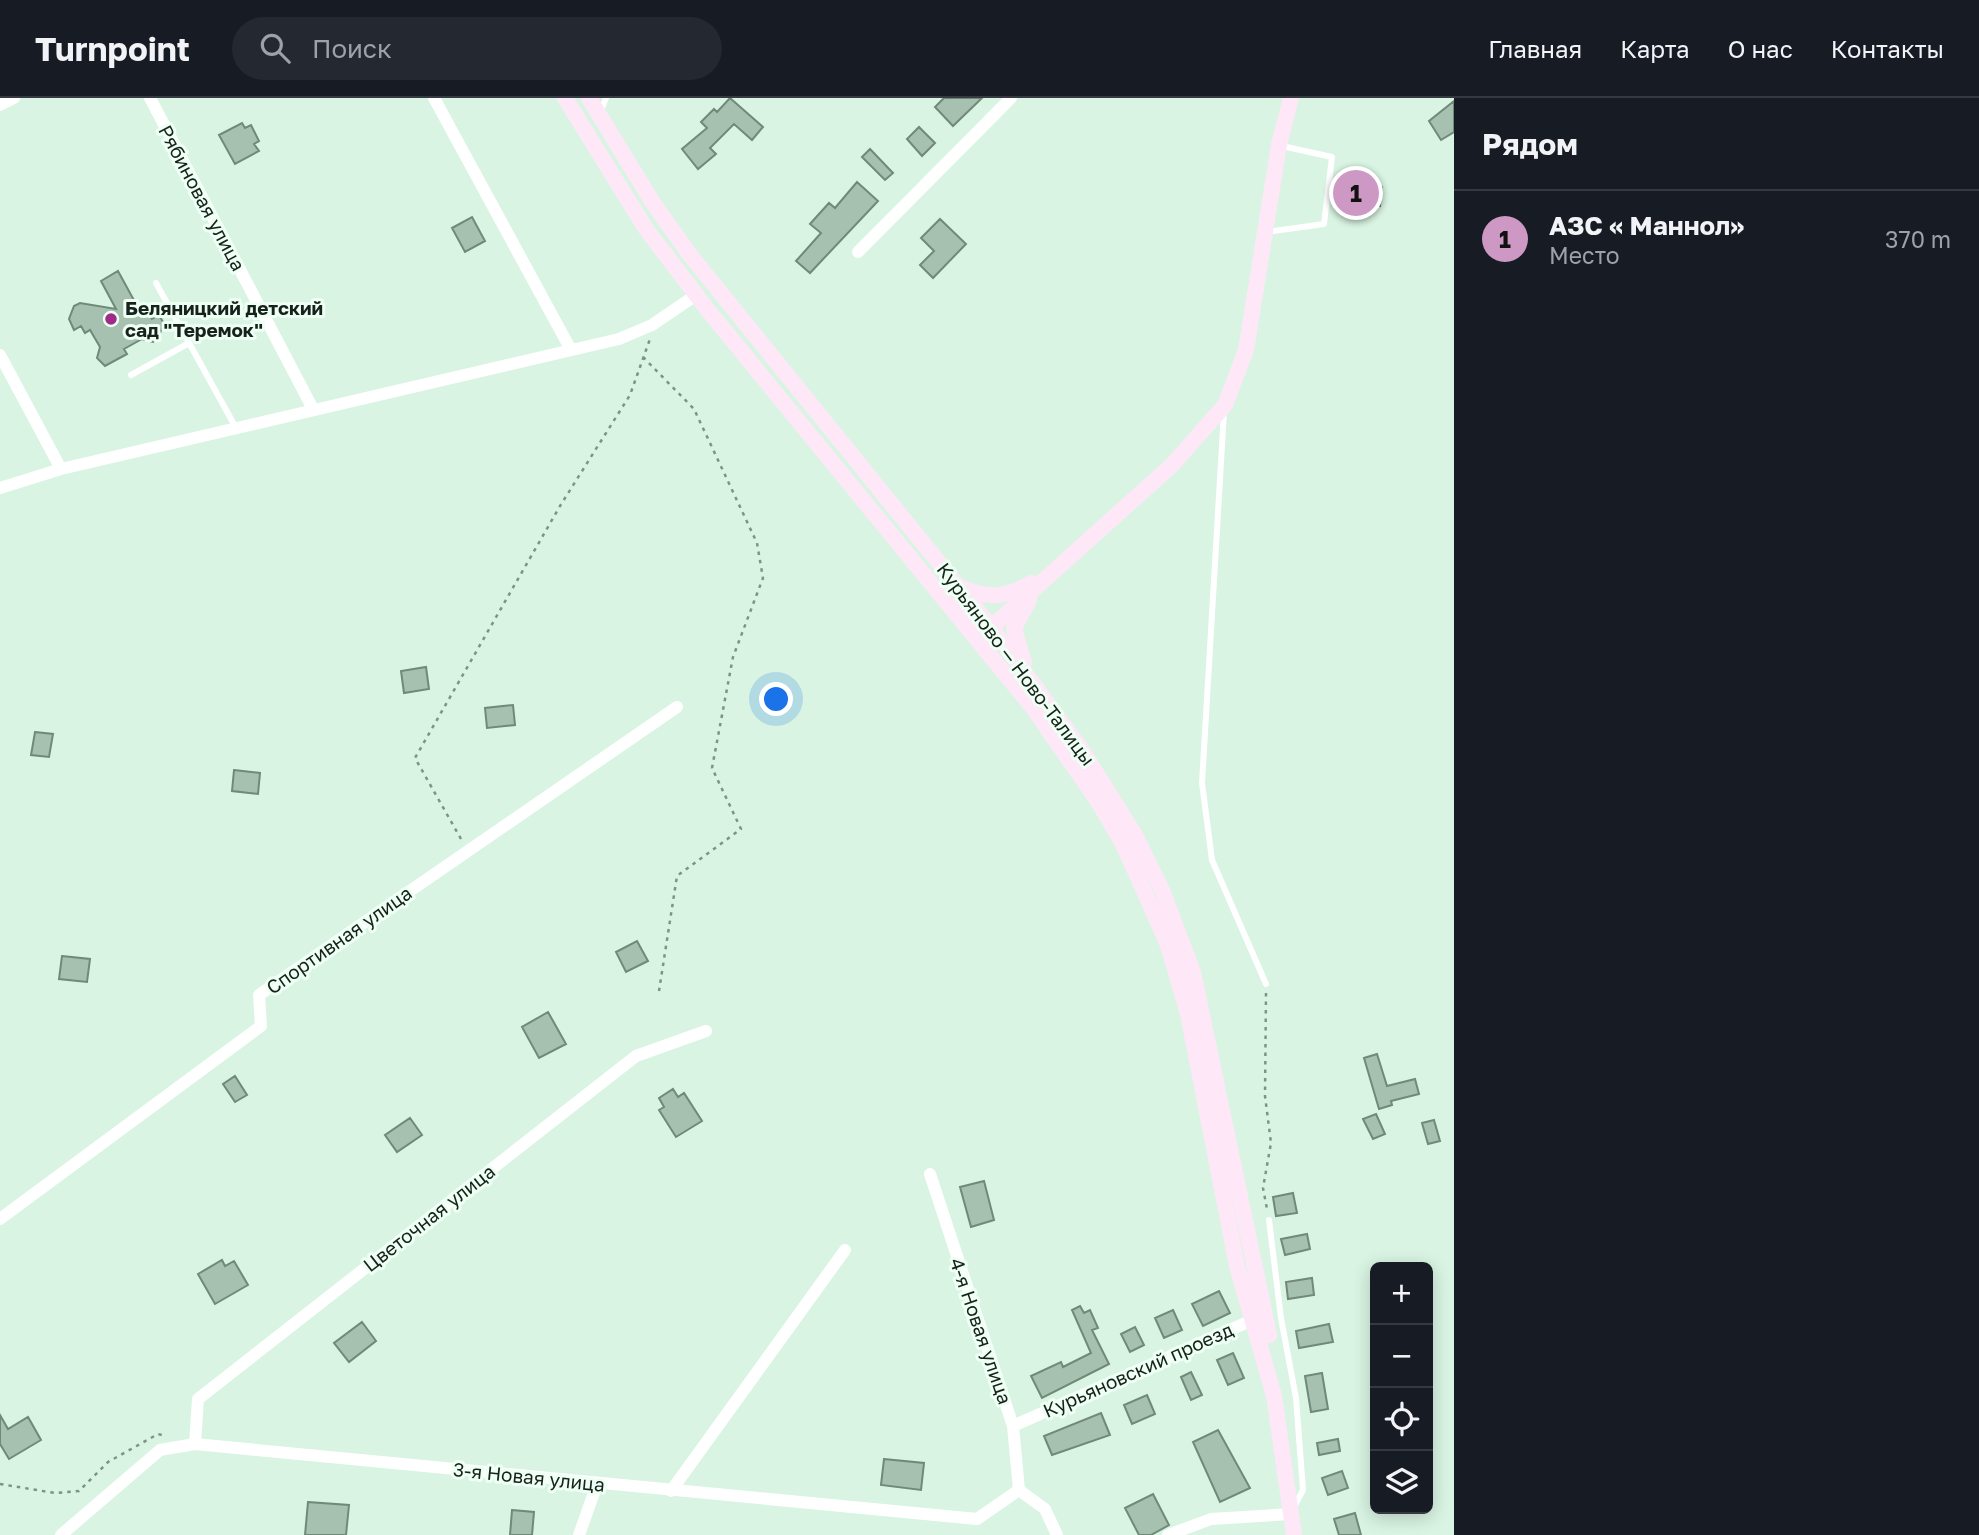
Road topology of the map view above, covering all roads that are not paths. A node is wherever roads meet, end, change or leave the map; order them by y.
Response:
1 (14, 98) edge
2 (150, 98) edge
3 (434, 98) edge
4 (565, 98) edge
5 (589, 98) edge
6 (606, 98) edge
7 (1011, 98) edge
8 (1291, 98) edge
9 (0, 105) edge
10 (599, 114) junction
11 (1279, 145) junction
12 (1267, 232) junction
13 (858, 252) dead end
14 (156, 283) dead end
15 (696, 296) junction
16 (189, 343) junction
17 (571, 350) junction
18 (0, 355) edge
19 (131, 375) dead end
20 (1225, 405) junction
21 (313, 410) junction
22 (236, 428) junction
23 (61, 469) junction
24 (0, 488) edge
25 (1060, 565) junction
26 (959, 586) junction
27 (991, 628) junction
28 (976, 640) junction
29 (1044, 699) junction
30 (677, 707) dead end
31 (1266, 984) road end
32 (706, 1031) dead end
33 (930, 1174) dead end
34 (0, 1219) edge
35 (1269, 1220) road end
36 (845, 1250) dead end
37 (1258, 1318) junction
38 (1013, 1426) junction
39 (195, 1444) junction
40 (597, 1484) junction
41 (1019, 1490) junction
42 (671, 1491) junction
43 (1290, 1514) junction
44 (61, 1535) edge
45 (579, 1535) edge
46 (1057, 1535) edge
47 (1168, 1535) edge
48 (1294, 1535) edge

1 - 9 street
2 - 21 street, Рябиновая улица
3 - 17 street
4 - 15 main road, Курьяново — Ново-Талицы
5 - 10 main road, Курьяново — Ново-Талицы
6 - 10 lane
7 - 13 street
8 - 11 main road
10 - 26 main road, Курьяново — Ново-Талицы
11 - 12 main road
11 - 12 lane
12 - 20 main road
14 - 16 lane
15 - 17 street
15 - 28 main road, Курьяново — Ново-Талицы
16 - 19 lane
16 - 22 lane
17 - 21 street
18 - 23 street
20 - 25 main road
20 - 31 lane
21 - 22 street
22 - 23 street
23 - 24 street
25 - 26 main road
25 - 27 main road
25 - 29 main road
26 - 27 main road, Курьяново — Ново-Талицы
27 - 28 main road
27 - 29 main road, Курьяново — Ново-Талицы
28 - 37 main road, Курьяново — Ново-Талицы
29 - 37 main road, Курьяново — Ново-Талицы
30 - 34 street, Спортивная улица
32 - 39 street, Цветочная улица
33 - 38 street, 4-я Новая улица
35 - 43 lane
36 - 42 street
37 - 38 street, Курьяновский проезд
37 - 43 main road
38 - 41 street, 4-я Новая улица
39 - 40 street, 3-я Новая улица
39 - 44 street, 3-я Новая улица
40 - 42 street, 3-я Новая улица
40 - 45 street
41 - 42 street, 3-я Новая улица
41 - 46 street
43 - 47 street
43 - 48 main road

